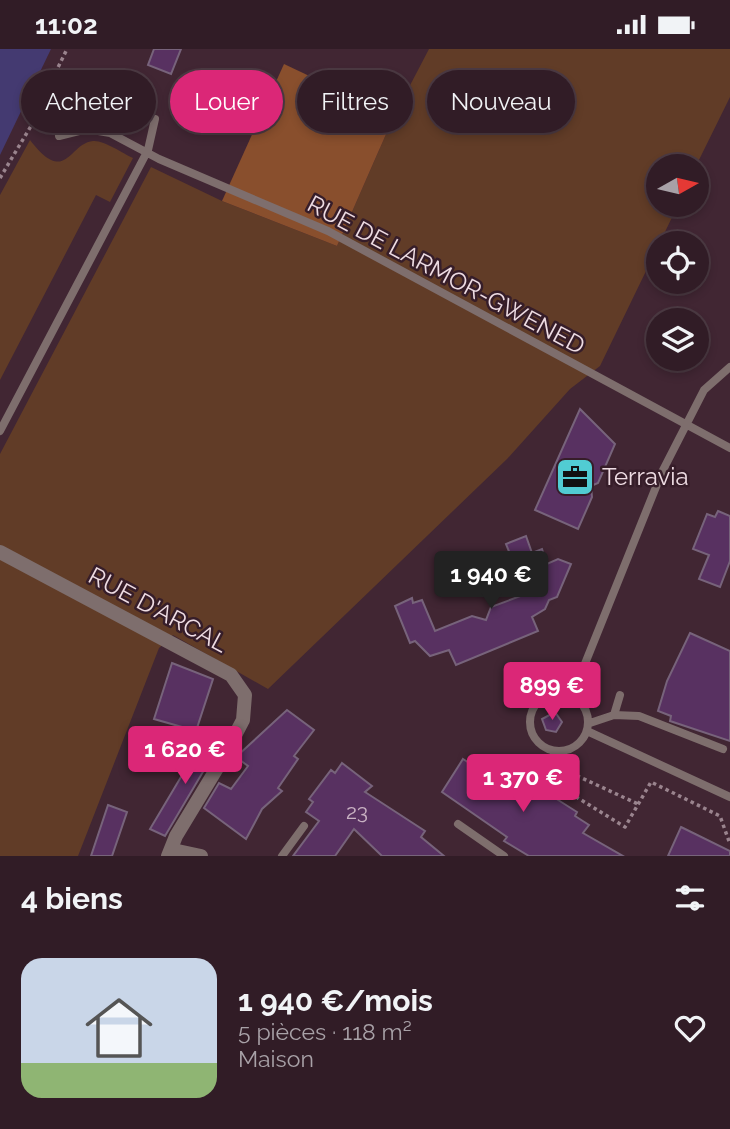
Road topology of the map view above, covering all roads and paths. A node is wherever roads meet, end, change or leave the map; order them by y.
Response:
1 (67, 49) edge
2 (57, 70) edge
3 (27, 133) edge
4 (57, 133) edge
5 (152, 133) edge
6 (59, 136) joint
7 (148, 150) junction
8 (0, 178) edge
9 (730, 367) edge
10 (685, 424) junction
11 (0, 431) edge
12 (730, 448) edge
13 (0, 552) edge
14 (620, 695) dead end
15 (572, 697) junction
16 (614, 715) junction
17 (589, 727) junction
18 (723, 749) dead end
19 (551, 750) junction
20 (545, 761) junction
21 (730, 797) edge
22 (638, 804) junction
23 (458, 824) dead end
24 (304, 826) dead end
25 (730, 844) edge
26 (170, 853) edge
27 (201, 856) edge
28 (282, 856) edge
29 (504, 856) edge

1 - 2 path
3 - 8 path
4 - 6 path
5 - 7 lane
6 - 7 lane, RUE DE LARMOR-GWENED
7 - 10 lane, RUE DE LARMOR-GWENED
7 - 11 lane
9 - 10 lane
10 - 12 lane, RUE DE LARMOR-GWENED
10 - 15 lane
13 - 26 street, RUE D'ARCAL
14 - 16 lane
15 - 17 lane
15 - 19 lane
16 - 17 lane
16 - 18 lane
17 - 19 lane
17 - 21 lane
19 - 20 path
20 - 22 path
20 - 22 path
22 - 25 path
23 - 29 lane
24 - 28 lane
26 - 27 street, RUE D'ARCAL

